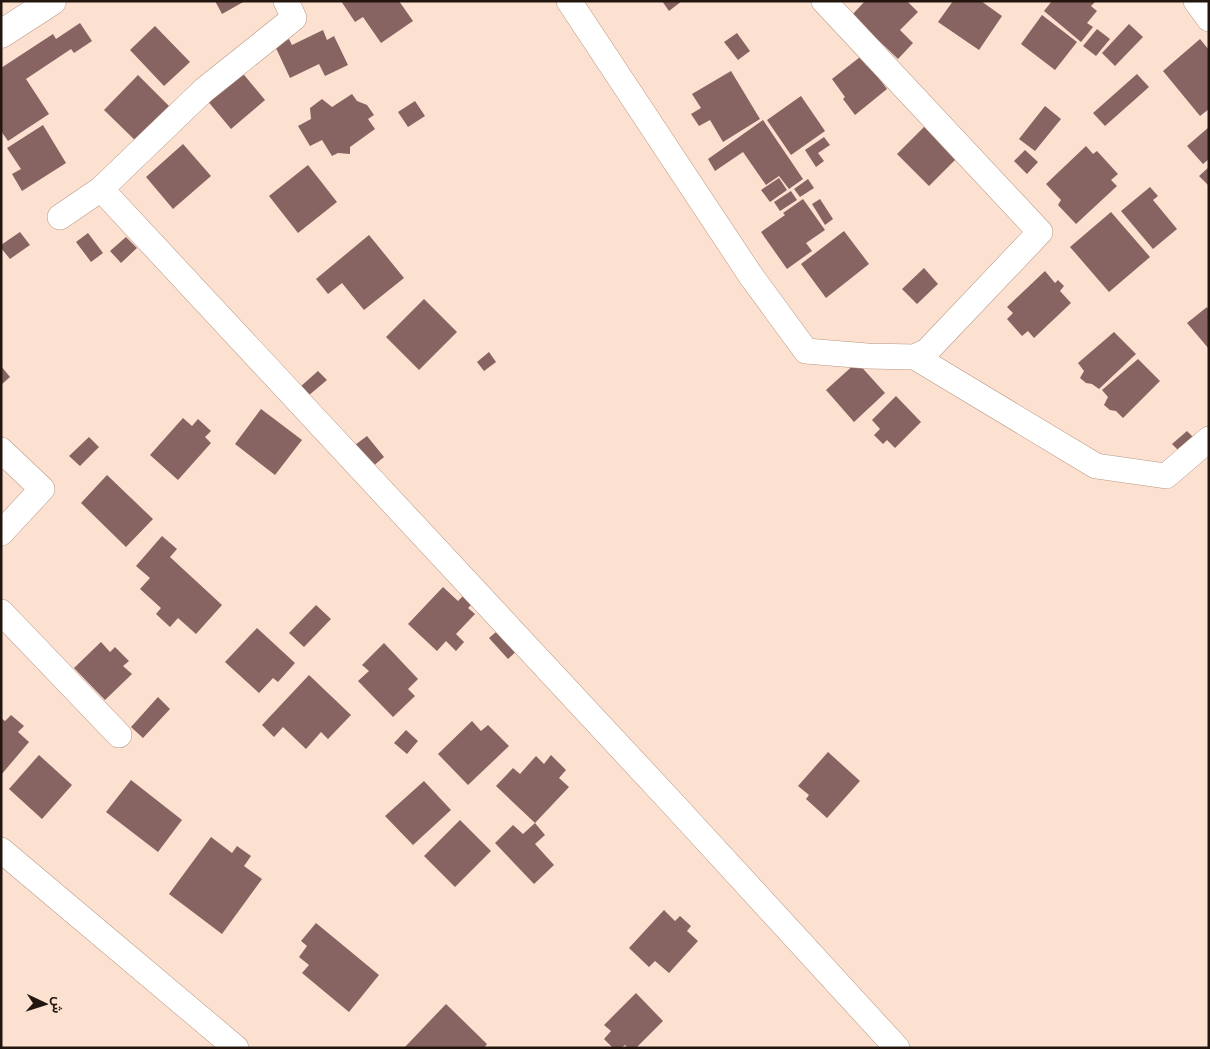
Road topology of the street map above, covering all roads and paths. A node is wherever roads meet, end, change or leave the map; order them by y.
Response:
1 (52, 1) edge
2 (286, 1) edge
3 (569, 1) edge
4 (824, 1) edge
5 (1196, 1) edge
6 (1209, 19) edge
7 (1, 34) edge
8 (101, 189) junction
9 (60, 217) dead end
10 (915, 357) junction
11 (1209, 439) edge
12 (1, 450) edge
13 (1, 533) edge
14 (1, 612) edge
15 (119, 735) dead end
16 (1, 850) edge
17 (236, 1048) edge
18 (897, 1048) edge

1 - 7 highway
2 - 8 street
3 - 10 street
4 - 10 street
5 - 6 street
8 - 9 street
8 - 18 street
10 - 11 street
12 - 13 street
14 - 15 street
16 - 17 street

